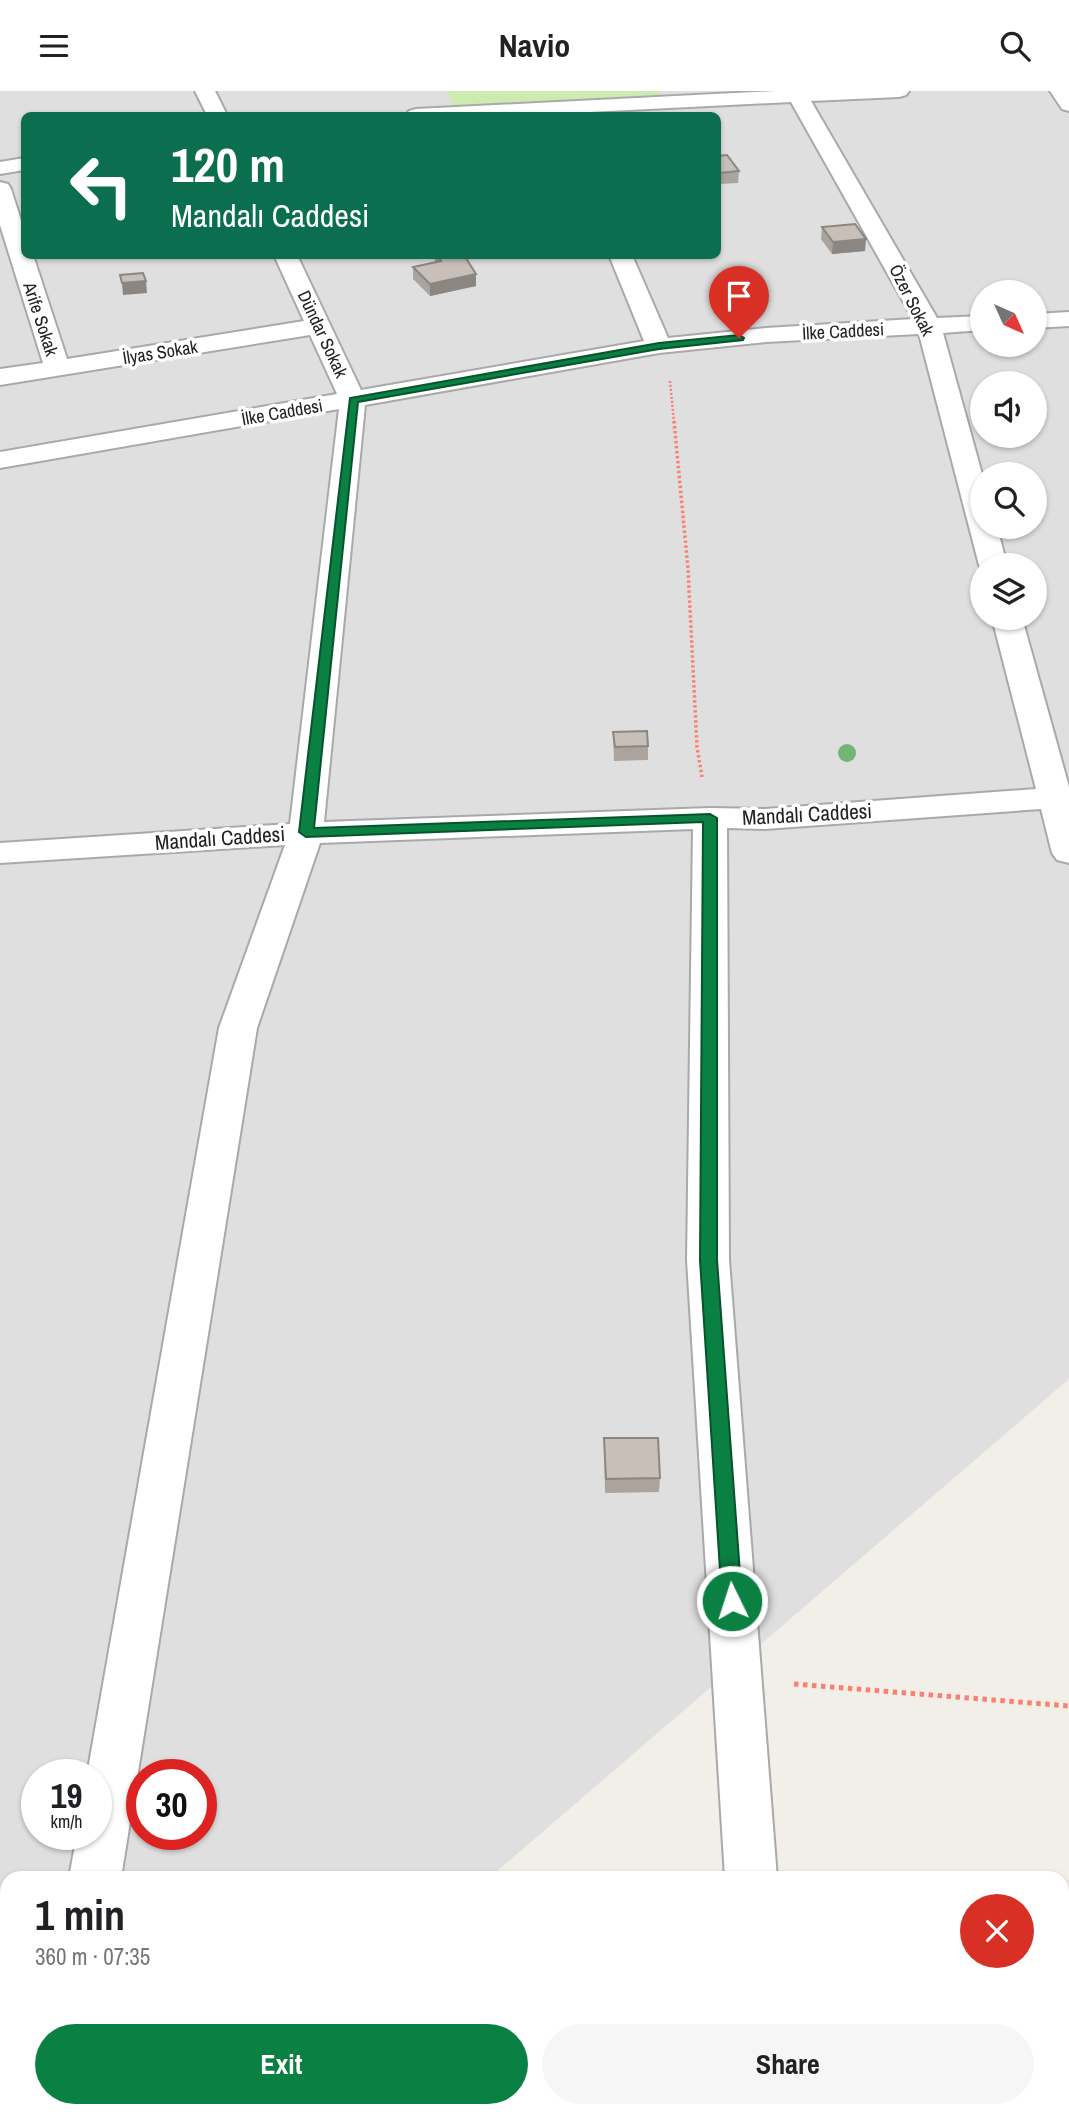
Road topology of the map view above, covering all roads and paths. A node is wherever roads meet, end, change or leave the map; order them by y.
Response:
1 (205, 91) edge
2 (431, 91) edge
3 (899, 91) edge
4 (1060, 91) edge
5 (797, 95) junction
6 (1069, 105) edge
7 (553, 111) edge
8 (216, 112) edge
9 (426, 112) edge
10 (511, 112) edge
11 (21, 164) edge
12 (0, 168) edge
13 (0, 189) edge
14 (21, 255) edge
15 (22, 259) edge
16 (287, 259) edge
17 (622, 259) edge
18 (1069, 319) edge
19 (1047, 320) edge
20 (970, 324) edge
21 (320, 326) junction
22 (929, 326) junction
23 (659, 346) junction
24 (633, 351) junction
25 (57, 368) junction
26 (0, 377) edge
27 (353, 400) junction
28 (0, 460) edge
29 (970, 480) edge
30 (1011, 630) edge
31 (1062, 797) edge
32 (710, 818) junction
33 (306, 832) junction
34 (0, 853) edge
35 (1069, 853) edge
36 (737, 1679) junction
37 (1069, 1706) edge
38 (97, 1871) edge
39 (751, 1871) edge

1 - 8 street
2 - 9 street
3 - 5 street
4 - 6 street
5 - 7 street
5 - 22 street, Özer Sokak
7 - 10 street
11 - 12 street
13 - 14 street, Arife Sokak
15 - 25 street, Arife Sokak
16 - 21 street, Dündar Sokak
17 - 23 street
18 - 19 street
20 - 22 street, İlke Caddesi
21 - 25 street, İlyas Sokak
21 - 27 street, Dündar Sokak
22 - 23 street, İlke Caddesi
22 - 29 street, Özer Sokak
23 - 24 street, İlke Caddesi
24 - 27 street, İlke Caddesi
24 - 32 path
25 - 26 street, İlyas Sokak
27 - 28 street, İlke Caddesi
27 - 33 street, Dündar Sokak
30 - 31 street
31 - 32 street, Mandalı Caddesi
31 - 35 street
32 - 33 street, Mandalı Caddesi
32 - 36 street
33 - 34 street, Mandalı Caddesi
33 - 38 street, Dündar Sokak
36 - 37 path
36 - 39 street

